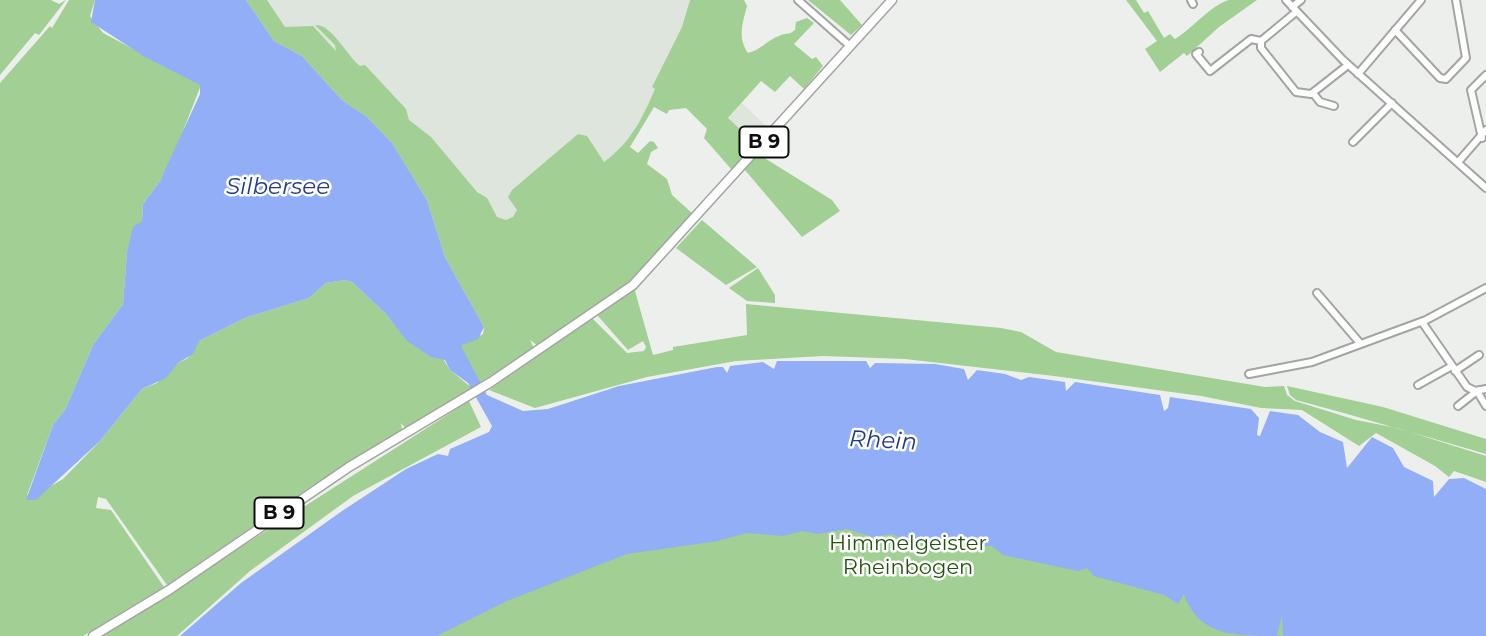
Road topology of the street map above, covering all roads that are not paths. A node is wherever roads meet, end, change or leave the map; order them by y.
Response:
1 (798, 0) edge
2 (892, 0) edge
3 (1286, 0) edge
4 (1301, 0) edge
5 (1421, 0) edge
6 (1456, 0) edge
7 (1294, 10) junction
8 (1395, 30) junction
9 (1261, 41) junction
10 (850, 46) junction
11 (1199, 52) dead end
12 (1348, 65) junction
13 (1358, 74) junction
14 (1486, 75) edge
15 (1310, 84) dead end
16 (1315, 92) junction
17 (1392, 103) junction
18 (1334, 106) dead end
19 (1486, 130) edge
20 (1482, 138) junction
21 (1353, 142) dead end
22 (1459, 161) junction
23 (1486, 188) edge
24 (1486, 288) edge
25 (1317, 293) dead end
26 (1422, 321) junction
27 (1359, 342) junction
28 (1479, 355) dead end
29 (1454, 368) junction
30 (1249, 374) dead end
31 (1418, 385) dead end
32 (1486, 389) edge
33 (1477, 391) junction
34 (1458, 405) dead end
35 (1486, 406) edge
36 (93, 636) edge

1 - 10 street
2 - 10 main road, B 9
3 - 7 street
4 - 7 street
5 - 8 street
6 - 8 street
7 - 9 street
7 - 12 street
8 - 13 street
9 - 11 street
9 - 16 street
10 - 36 main road, B 9
12 - 13 street
12 - 16 street
13 - 17 street
14 - 20 street
15 - 16 street
16 - 18 street
17 - 21 street
17 - 22 street
19 - 20 street
20 - 22 street
22 - 23 street
24 - 26 street
25 - 27 street
26 - 27 street
26 - 29 street
27 - 30 street
28 - 29 street
29 - 31 street
29 - 33 street
32 - 33 street
33 - 34 street
33 - 35 street

